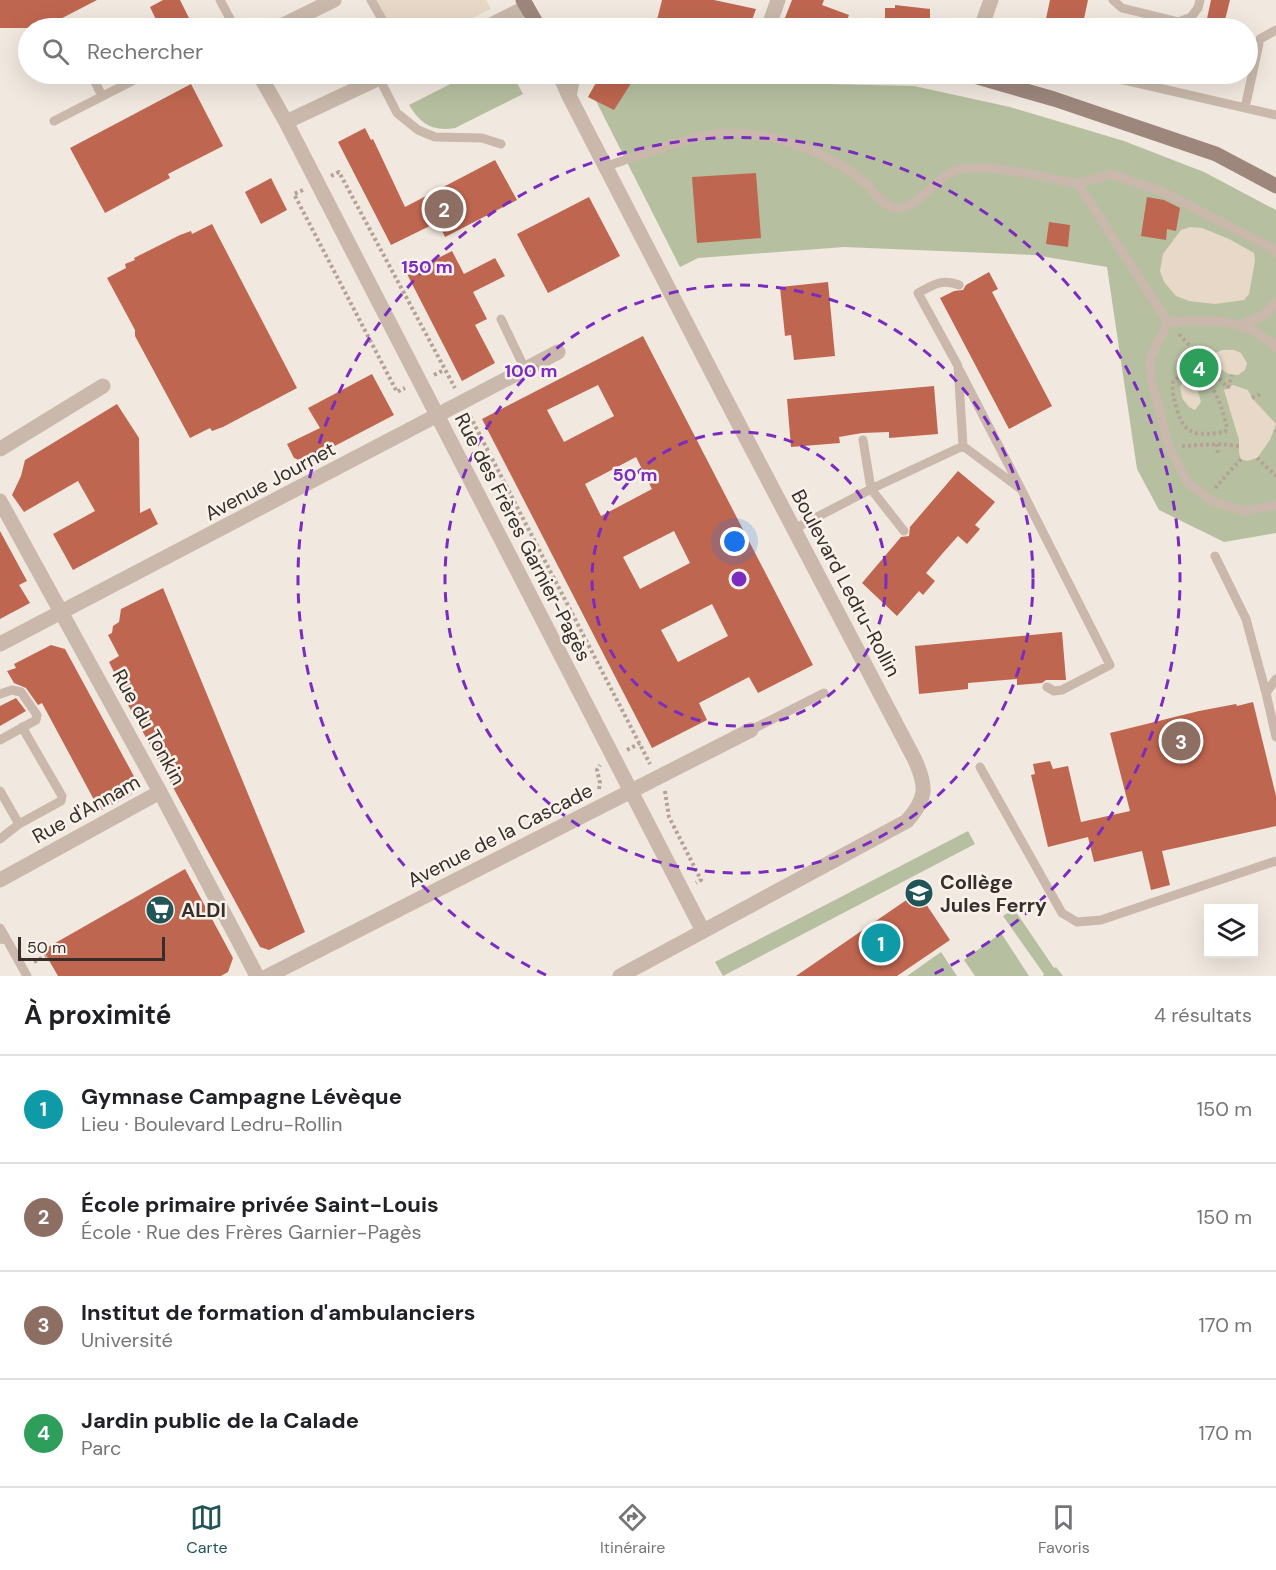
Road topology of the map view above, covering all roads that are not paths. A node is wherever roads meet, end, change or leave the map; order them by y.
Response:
1 (220, 0) edge
2 (334, 0) edge
3 (371, 0) edge
4 (778, 0) edge
5 (992, 0) edge
6 (1113, 0) edge
7 (1200, 0) edge
8 (525, 3) edge
9 (230, 18) edge
10 (297, 18) edge
11 (381, 18) edge
12 (501, 18) edge
13 (533, 18) edge
14 (772, 18) edge
15 (986, 18) edge
16 (1163, 18) edge
17 (1187, 18) edge
18 (1276, 30) edge
19 (1258, 48) edge
20 (96, 84) edge
21 (126, 84) edge
22 (265, 84) edge
23 (366, 84) edge
24 (386, 84) edge
25 (564, 84) edge
26 (573, 84) edge
27 (1002, 84) edge
28 (1141, 84) edge
29 (1250, 84) edge
30 (102, 96) junction
31 (569, 96) junction
32 (1245, 108) junction
33 (1276, 115) edge
34 (54, 122) dead end
35 (286, 122) junction
36 (501, 144) dead end
37 (607, 166) junction
38 (1078, 184) junction
39 (1276, 186) edge
40 (1276, 253) edge
41 (959, 285) dead end
42 (1276, 302) edge
43 (501, 319) dead end
44 (1168, 322) junction
45 (1242, 324) junction
46 (1276, 348) edge
47 (558, 352) dead end
48 (958, 366) junction
49 (525, 369) junction
50 (103, 386) dead end
51 (437, 416) junction
52 (863, 440) dead end
53 (963, 446) junction
54 (0, 449) edge
55 (871, 489) junction
56 (1021, 489) junction
57 (0, 501) edge
58 (1276, 505) edge
59 (794, 529) junction
60 (904, 531) dead end
61 (1215, 556) dead end
62 (62, 613) junction
63 (0, 644) edge
64 (1276, 679) edge
65 (1047, 687) dead end
66 (824, 693) dead end
67 (1266, 693) junction
68 (0, 694) edge
69 (22, 727) junction
70 (751, 730) joint
71 (1276, 737) edge
72 (0, 740) edge
73 (980, 767) dead end
74 (0, 791) edge
75 (160, 792) junction
76 (632, 792) junction
77 (19, 824) junction
78 (0, 839) edge
79 (1276, 861) edge
80 (1, 876) edge
81 (0, 928) edge
82 (703, 931) junction
83 (3, 940) edge
84 (27, 976) edge
85 (256, 976) edge
86 (268, 976) edge
87 (620, 976) edge

1 - 9 lane
2 - 10 street
3 - 11 lane
4 - 14 street
5 - 15 street
6 - 16 lane
7 - 17 lane
8 - 12 street
8 - 13 street
18 - 19 lane
20 - 30 lane
21 - 30 lane
22 - 35 street, Rue des Frères Garnier-Pagès
23 - 35 street
24 - 36 lane
25 - 31 street, Boulevard Ledru-Rollin
26 - 31 street
27 - 39 street
28 - 32 lane
29 - 32 lane
30 - 34 lane
31 - 37 street, Boulevard Ledru-Rollin
32 - 33 lane
35 - 51 street, Rue des Frères Garnier-Pagès
37 - 38 lane
37 - 59 street, Boulevard Ledru-Rollin
38 - 40 lane
38 - 44 lane
41 - 48 lane
42 - 45 lane
43 - 49 lane
44 - 45 lane
44 - 58 lane
45 - 46 lane
47 - 49 street, Avenue Journet
48 - 53 lane
48 - 56 lane
49 - 51 street, Avenue Journet
50 - 54 street
51 - 62 street, Avenue Journet
51 - 76 street, Rue des Frères Garnier-Pagès
52 - 55 lane
53 - 55 lane
53 - 56 lane
55 - 59 lane
55 - 60 lane
56 - 65 lane
57 - 62 street, Rue du Tonkin
59 - 82 street, Boulevard Ledru-Rollin
61 - 67 lane
62 - 63 street, Avenue Journet
62 - 75 street, Rue du Tonkin
64 - 67 lane
66 - 70 lane
67 - 71 lane
68 - 69 lane
69 - 72 lane
69 - 77 lane
70 - 76 street, Avenue de la Cascade
73 - 79 lane
74 - 77 lane
75 - 80 street, Rue d'Annam
75 - 85 street, Rue du Tonkin
76 - 82 street, Rue des Frères Garnier-Pagès
76 - 86 street, Avenue de la Cascade
77 - 78 lane
81 - 83 lane
82 - 87 street, Boulevard Ledru-Rollin
83 - 84 lane

